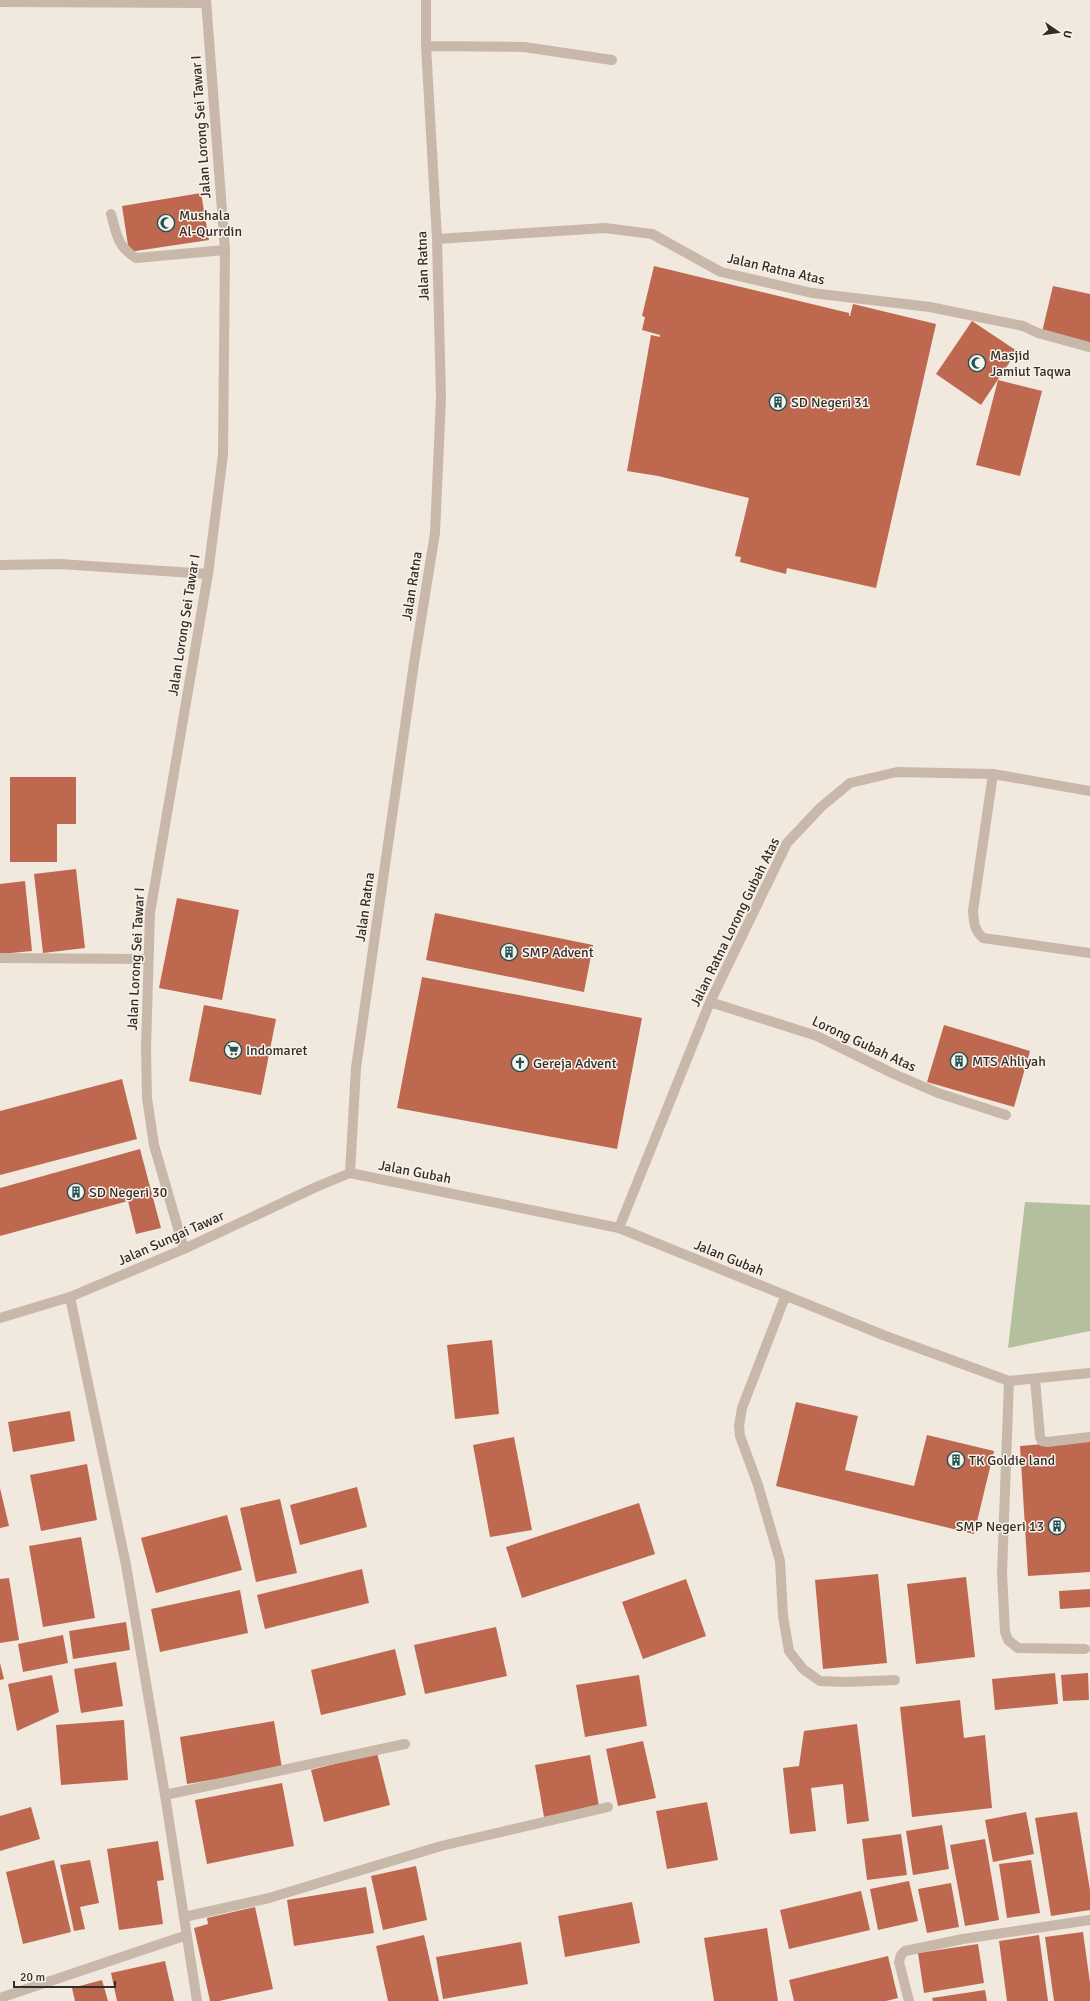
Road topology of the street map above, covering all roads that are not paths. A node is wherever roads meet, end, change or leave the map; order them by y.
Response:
1 (426, 0) edge
2 (0, 2) edge
3 (206, 2) edge
4 (426, 46) junction
5 (612, 60) dead end
6 (111, 214) dead end
7 (437, 239) junction
8 (225, 250) junction
9 (1089, 348) edge
10 (0, 565) edge
11 (208, 574) junction
12 (993, 774) junction
13 (1090, 791) edge
14 (1090, 953) edge
15 (0, 958) edge
16 (148, 959) junction
17 (710, 1002) junction
18 (1006, 1115) dead end
19 (350, 1173) junction
20 (618, 1228) junction
21 (184, 1249) junction
22 (70, 1297) junction
23 (785, 1297) junction
24 (0, 1318) edge
25 (1090, 1373) edge
26 (1035, 1378) junction
27 (1009, 1381) junction
28 (1090, 1437) edge
29 (1085, 1649) dead end
30 (895, 1680) dead end
31 (405, 1744) dead end
32 (165, 1795) junction
33 (608, 1807) dead end
34 (184, 1917) junction
35 (1090, 1920) edge
36 (186, 1935) junction
37 (0, 1998) edge
38 (197, 2001) edge
39 (909, 2001) edge

1 - 4 street, Jalan Ratna
2 - 3 street
3 - 8 street, Jalan Lorong Sei Tawar I
4 - 5 street
4 - 7 street, Jalan Ratna
6 - 8 street
7 - 9 street, Jalan Ratna Atas
7 - 19 street, Jalan Ratna
8 - 11 street, Jalan Lorong Sei Tawar I
10 - 11 street
11 - 16 street, Jalan Lorong Sei Tawar I
12 - 13 street, Jalan Ratna Lorong Gubah Atas
12 - 14 street
12 - 17 street, Jalan Ratna Lorong Gubah Atas
15 - 16 street
16 - 21 street, Jalan Lorong Sei Tawar I
17 - 18 street, Lorong Gubah Atas
17 - 20 street, Jalan Ratna Lorong Gubah Atas
19 - 20 street, Jalan Gubah
19 - 21 street, Jalan Sungai Tawar
20 - 23 street, Jalan Gubah
21 - 22 street, Jalan Sungai Tawar
22 - 24 street, Jalan Sungai Tawar
22 - 32 street
23 - 27 street, Jalan Gubah
23 - 30 street
25 - 26 street, Jalan Gubah
26 - 27 street, Jalan Gubah
26 - 28 street
27 - 29 street
31 - 32 street
32 - 34 street
33 - 34 street
34 - 36 street
35 - 39 street
36 - 37 street
36 - 38 street

